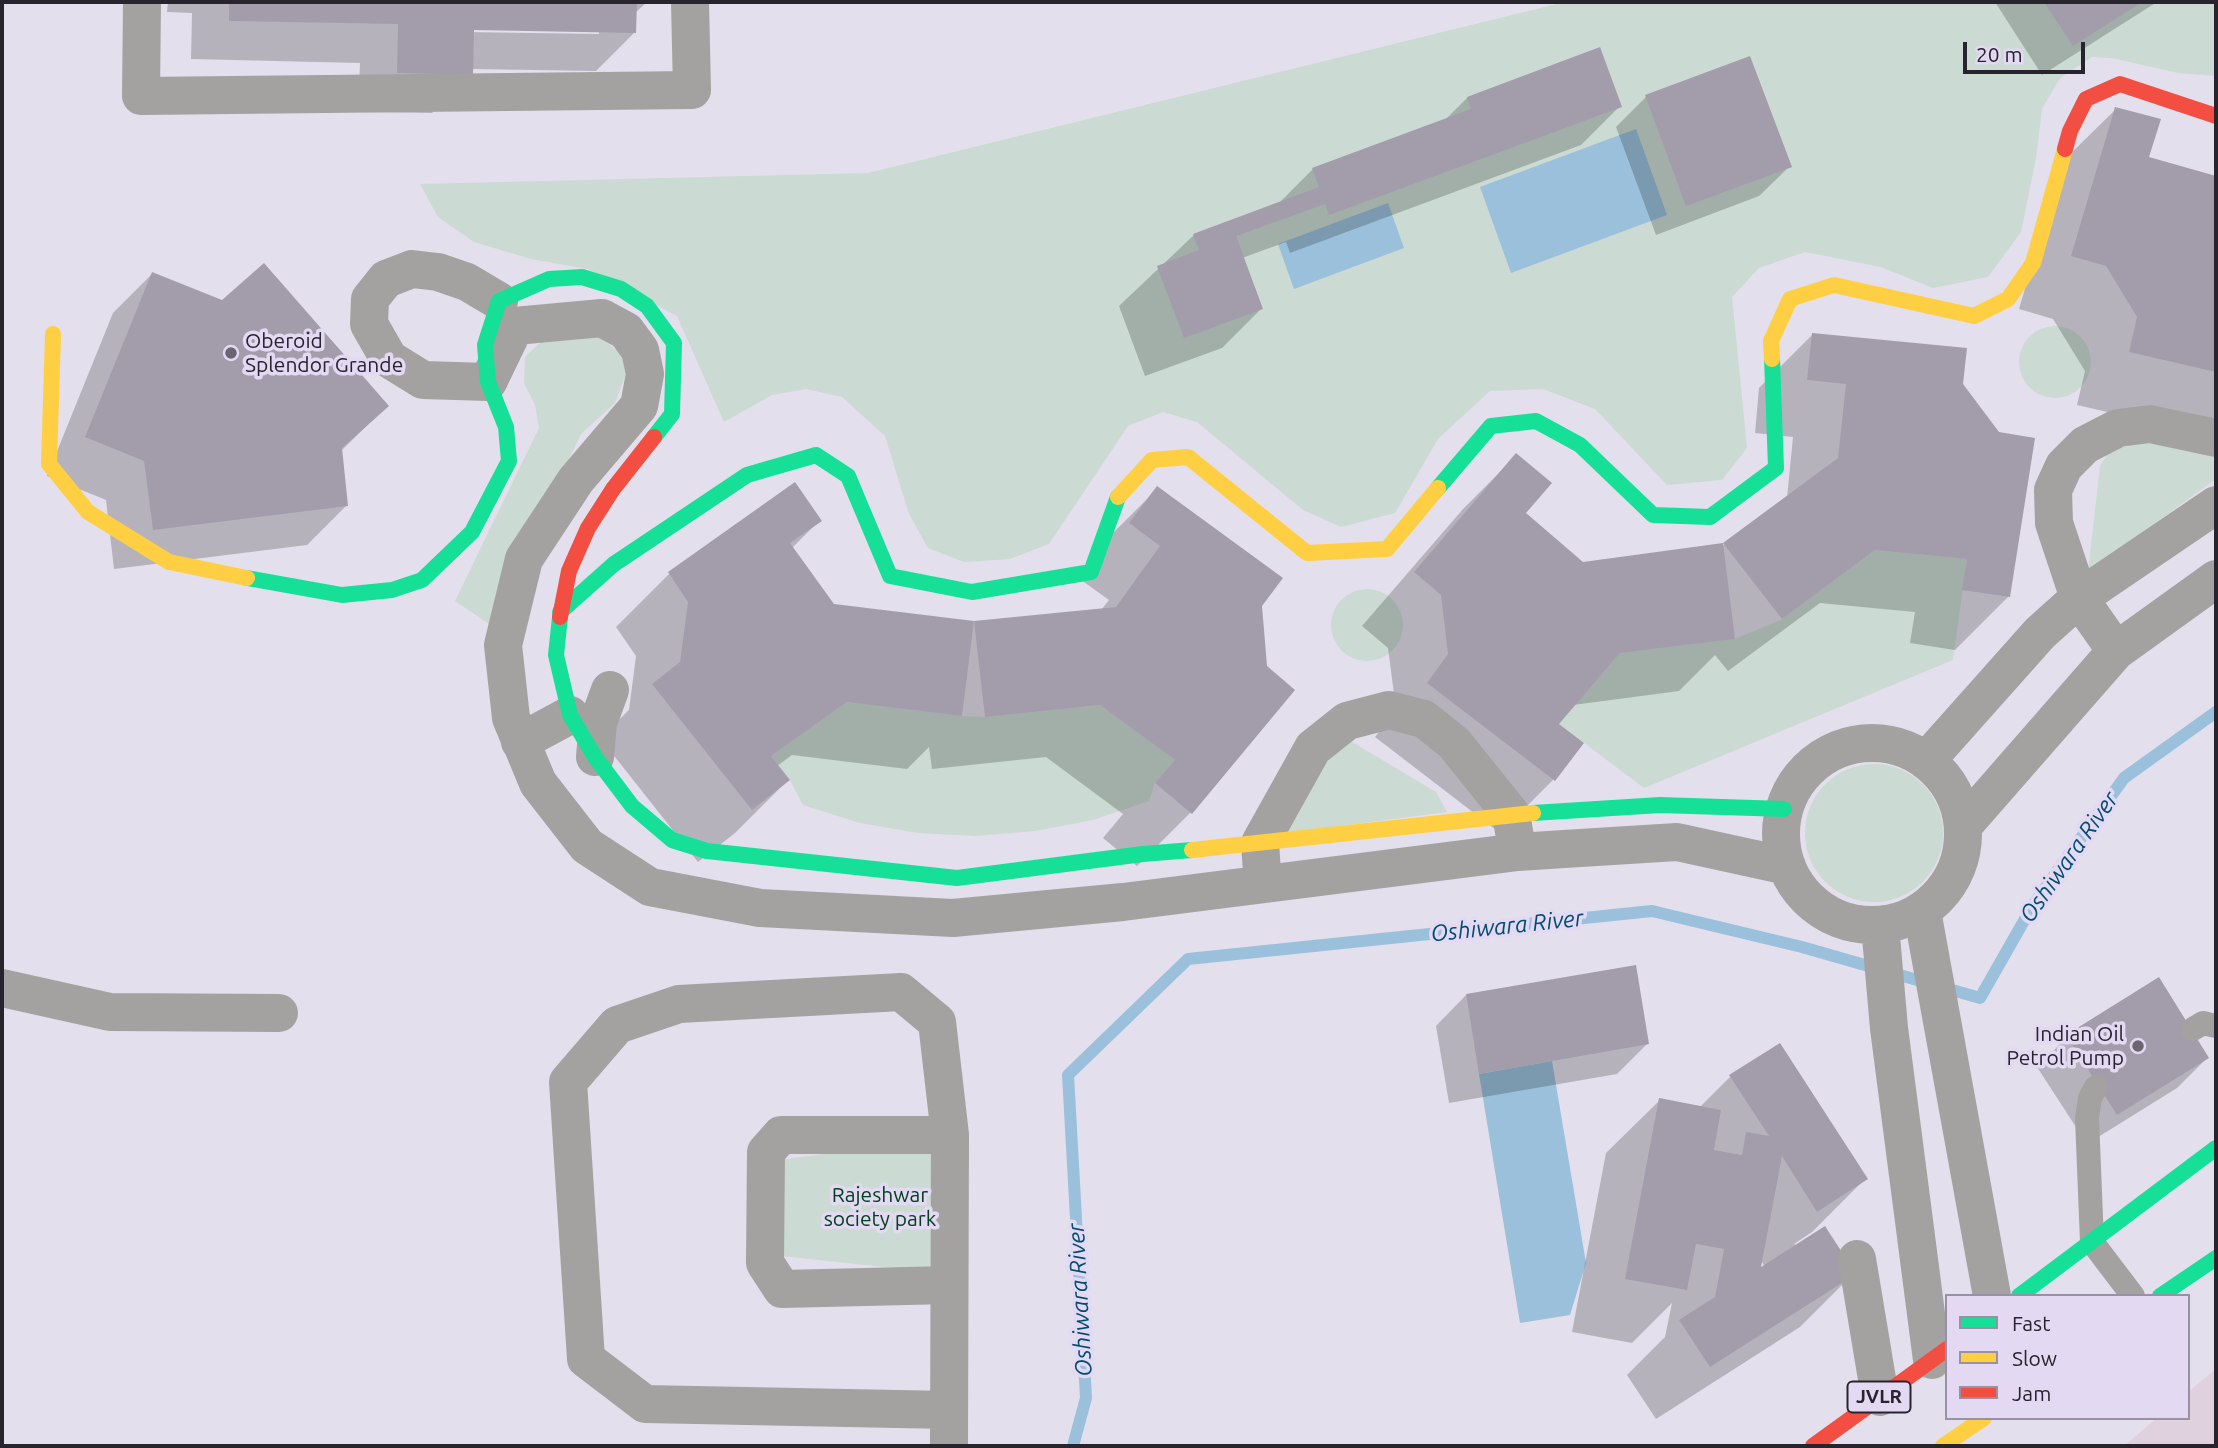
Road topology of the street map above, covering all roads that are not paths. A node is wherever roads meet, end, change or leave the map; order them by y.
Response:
1 (142, 2) edge
2 (691, 2) edge
3 (2216, 116) edge
4 (499, 301) junction
5 (53, 334) dead end
6 (488, 383) junction
7 (2216, 438) edge
8 (2216, 505) edge
9 (524, 559) junction
10 (569, 571) junction
11 (2216, 579) edge
12 (2079, 598) junction
13 (560, 612) junction
14 (2116, 652) junction
15 (610, 690) dead end
16 (570, 715) junction
17 (520, 742) junction
18 (595, 757) junction
19 (1926, 761) junction
20 (1784, 809) junction
21 (1511, 814) junction
22 (1963, 826) junction
23 (1260, 843) junction
24 (1518, 852) junction
25 (743, 855) junction
26 (1787, 866) junction
27 (1264, 884) junction
28 (736, 904) junction
29 (1925, 928) junction
30 (1881, 938) junction
31 (2, 988) edge
32 (279, 1013) dead end
33 (2096, 1087) dead end
34 (950, 1135) junction
35 (2216, 1148) edge
36 (2092, 1242) junction
37 (2216, 1258) edge
38 (1857, 1259) dead end
39 (949, 1285) junction
40 (1992, 1294) edge
41 (2022, 1294) edge
42 (2131, 1294) edge
43 (2163, 1294) edge
44 (1939, 1354) edge
45 (1880, 1397) junction
46 (1981, 1420) edge
47 (948, 1428) edge
48 (1812, 1446) edge
49 (1943, 1446) edge

1 - 2 street
3 - 13 street
4 - 6 street
4 - 6 street
4 - 10 street
5 - 6 street
6 - 9 street
7 - 12 street
8 - 12 street
9 - 10 street
9 - 17 street
10 - 13 street
11 - 14 street
12 - 14 street
12 - 19 street
13 - 16 street
14 - 22 street
15 - 18 street
16 - 17 street
16 - 18 street
17 - 28 street
18 - 25 street
19 - 20 street
19 - 22 street
20 - 21 street
20 - 26 street
21 - 23 street
21 - 23 street
21 - 24 street
22 - 29 street
23 - 25 street
23 - 27 street
24 - 26 street
24 - 27 street
25 - 28 street
26 - 30 street
27 - 28 street
29 - 30 street
29 - 40 street
30 - 44 street
31 - 32 street
33 - 36 lane
34 - 39 street
34 - 39 street
34 - 47 street
35 - 36 street
36 - 41 street
36 - 42 lane
37 - 43 street
38 - 45 street
39 - 47 street
44 - 45 street, JVLR
45 - 48 street, JVLR
46 - 49 street

